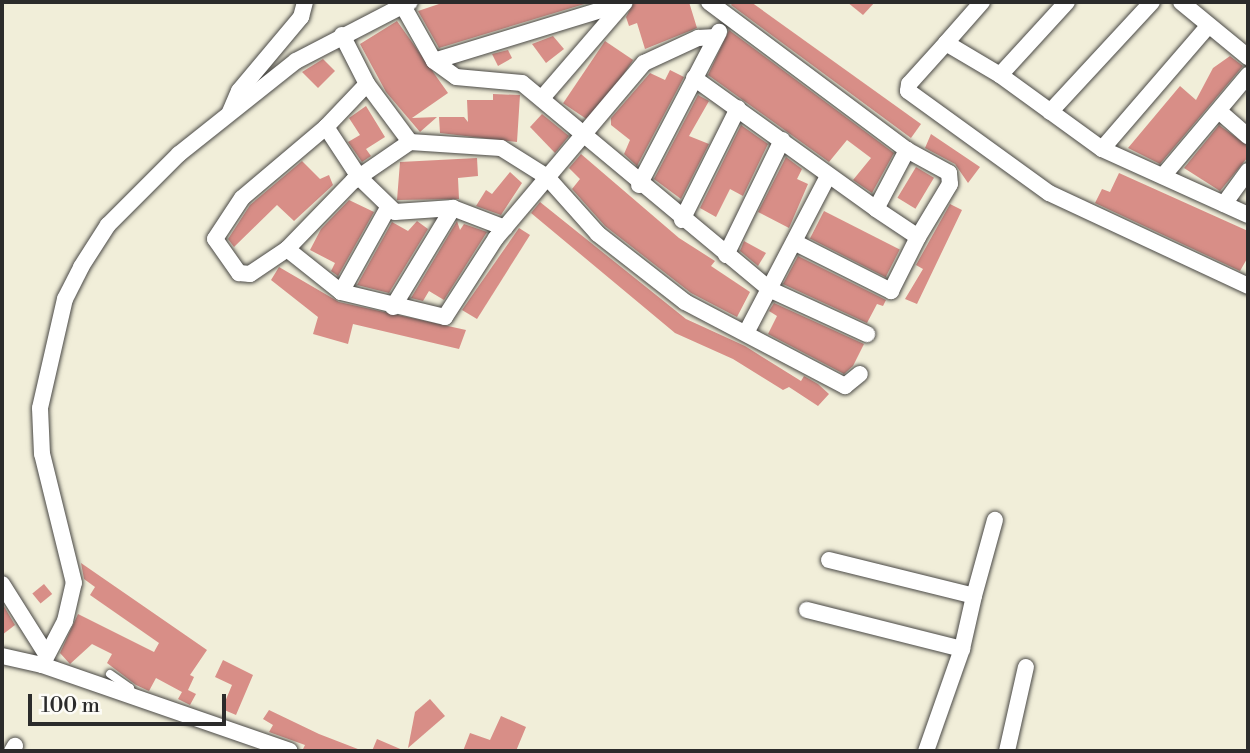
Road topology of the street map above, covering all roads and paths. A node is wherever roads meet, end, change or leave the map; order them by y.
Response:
1 (305, 2) edge
2 (709, 2) edge
3 (982, 2) edge
4 (1067, 2) edge
5 (1152, 2) edge
6 (1181, 2) edge
7 (627, 3) edge
8 (406, 4) edge
9 (727, 18) junction
10 (1208, 26) junction
11 (342, 36) junction
12 (716, 37) junction
13 (946, 43) junction
14 (1248, 57) edge
15 (434, 61) junction
16 (1000, 75) junction
17 (1248, 75) edge
18 (694, 78) junction
19 (366, 84) junction
20 (543, 97) junction
21 (738, 108) junction
22 (1050, 112) junction
23 (1220, 112) junction
24 (229, 114) junction
25 (326, 127) junction
26 (1248, 136) edge
27 (586, 137) junction
28 (782, 140) junction
29 (410, 142) junction
30 (1102, 149) junction
31 (907, 150) junction
32 (1248, 171) edge
33 (828, 176) junction
34 (1163, 176) junction
35 (359, 177) junction
36 (547, 177) junction
37 (639, 185) junction
38 (1224, 204) junction
39 (388, 208) junction
40 (453, 208) junction
41 (876, 209) junction
42 (1248, 215) edge
43 (682, 220) junction
44 (505, 228) junction
45 (918, 237) junction
46 (794, 242) junction
47 (287, 249) junction
48 (726, 255) junction
49 (1248, 286) edge
50 (769, 289) junction
51 (341, 292) junction
52 (393, 307) junction
53 (746, 333) junction
54 (867, 334) dead end
55 (860, 374) dead end
56 (995, 520) dead end
57 (830, 560) dead end
58 (2, 584) edge
59 (974, 596) junction
60 (807, 610) dead end
61 (962, 649) junction
62 (2, 656) edge
63 (44, 660) junction
64 (1026, 667) dead end
65 (110, 674) dead end
66 (133, 700) junction
67 (290, 751) edge
68 (926, 751) edge
69 (1007, 751) edge

1 - 24 street
2 - 9 street
3 - 13 street
4 - 16 street
5 - 22 street
6 - 10 street
7 - 15 street
7 - 20 street
8 - 11 street
8 - 15 street
9 - 12 street
9 - 31 street
10 - 14 street
10 - 30 street
11 - 19 street
11 - 24 street
12 - 18 street
12 - 27 street
13 - 16 street
13 - 49 street
15 - 20 street
16 - 22 street
17 - 23 street
18 - 21 street
18 - 37 street
19 - 25 street
19 - 29 street
20 - 27 street
21 - 28 street
21 - 43 street
22 - 30 street
23 - 26 street
23 - 34 street
24 - 63 street
25 - 35 street
25 - 47 street
27 - 36 street
27 - 37 street
28 - 33 street
28 - 48 street
29 - 35 street
29 - 36 street
30 - 34 street
31 - 41 street
31 - 45 street
32 - 38 street
33 - 41 street
33 - 46 street
34 - 38 street
35 - 39 street
35 - 47 street
36 - 44 street
36 - 53 street
37 - 43 street
38 - 42 street
39 - 40 street
39 - 51 street
40 - 44 street
40 - 52 street
41 - 45 street
43 - 48 street
44 - 52 street
45 - 46 street
46 - 50 street
47 - 51 street
48 - 50 street
50 - 53 street
50 - 54 street
51 - 52 street
53 - 55 street
56 - 59 street
57 - 59 street
58 - 63 street
59 - 61 street
60 - 61 street
61 - 68 street
62 - 63 street
63 - 66 street
64 - 69 street
65 - 66 lane
66 - 67 street

